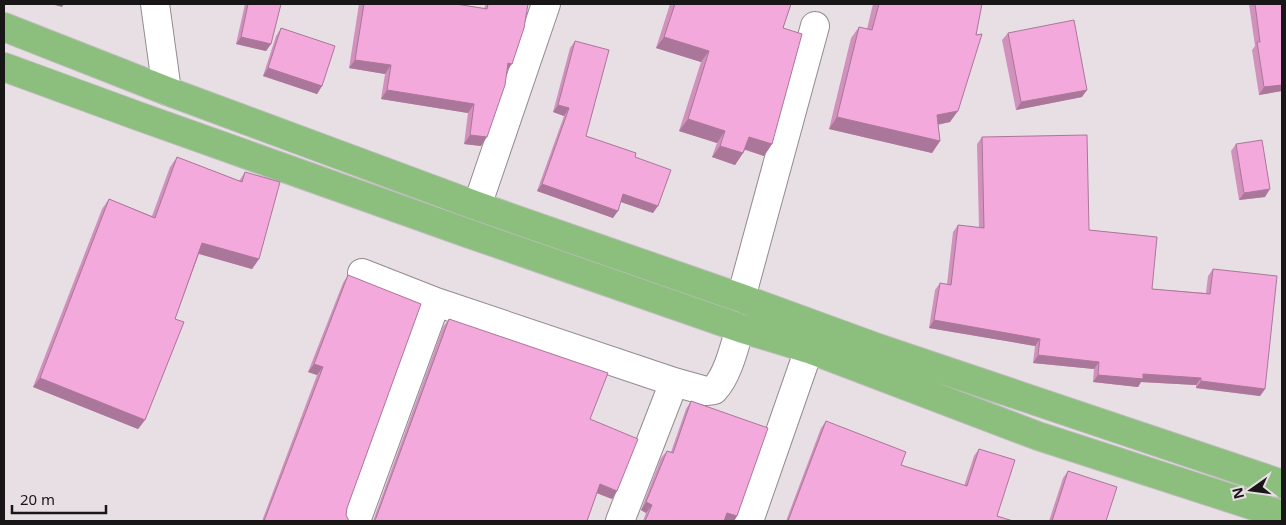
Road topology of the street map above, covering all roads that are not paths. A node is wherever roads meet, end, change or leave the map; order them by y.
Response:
1 (155, 4) edge
2 (546, 4) edge
3 (815, 26) dead end
4 (4, 27) edge
5 (4, 67) edge
6 (167, 92) junction
7 (478, 206) junction
8 (362, 273) dead end
9 (741, 298) junction
10 (436, 302) junction
11 (740, 328) junction
12 (809, 348) junction
13 (674, 382) junction
14 (1282, 484) edge
15 (1282, 515) edge
16 (356, 521) edge
17 (620, 521) edge
18 (749, 521) edge

1 - 6 street
2 - 7 street
3 - 9 street
4 - 6 highway
5 - 11 highway
6 - 7 highway
7 - 9 highway
8 - 10 street
9 - 14 highway
10 - 13 street
10 - 16 street
11 - 12 highway
11 - 13 street
12 - 15 highway
12 - 18 street
13 - 17 street

